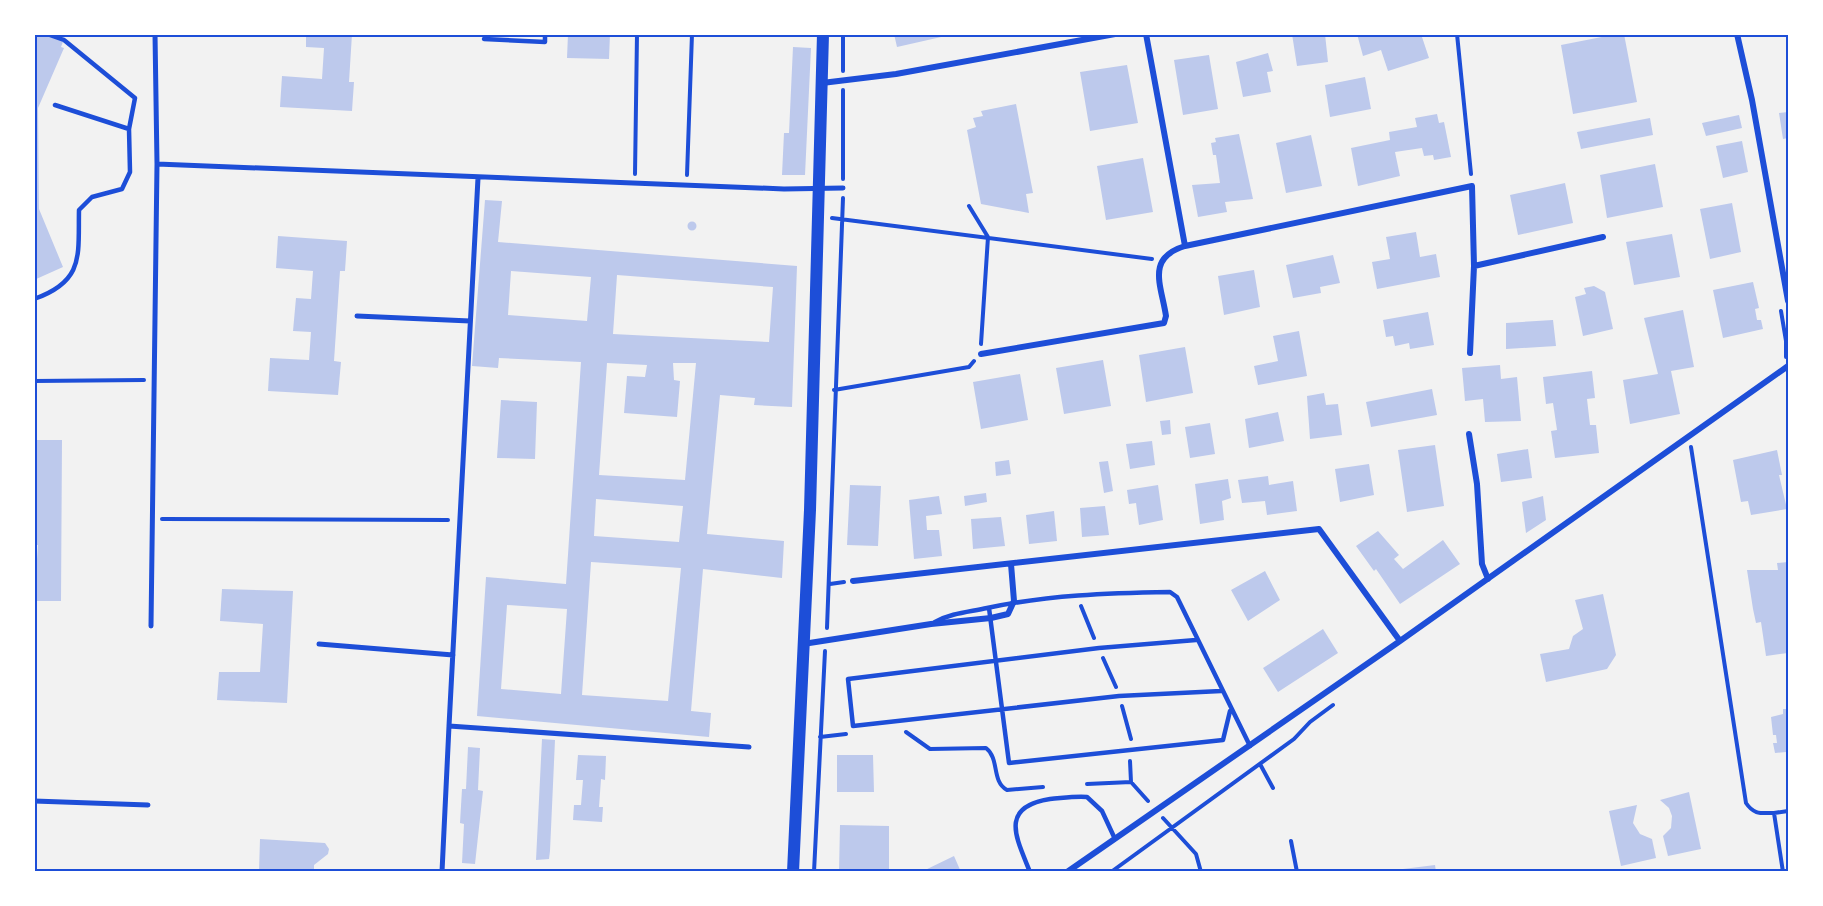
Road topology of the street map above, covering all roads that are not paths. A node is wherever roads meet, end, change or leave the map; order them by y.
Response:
1 (47, 34) edge
2 (156, 34) edge
3 (545, 34) edge
4 (823, 34) edge
5 (1115, 34) edge
6 (1146, 34) edge
7 (1737, 34) edge
8 (484, 39) dead end
9 (822, 83) junction
10 (55, 105) dead end
11 (129, 129) junction
12 (157, 164) junction
13 (478, 178) junction
14 (843, 188) road end
15 (820, 189) junction
16 (1603, 237) dead end
17 (1185, 246) junction
18 (1474, 266) junction
19 (34, 299) edge
20 (1788, 301) edge
21 (357, 316) dead end
22 (470, 321) junction
23 (1470, 353) dead end
24 (981, 354) road end
25 (1788, 366) edge
26 (1469, 434) dead end
27 (1011, 564) junction
28 (1488, 579) junction
29 (853, 581) dead end
30 (1014, 602) junction
31 (989, 608) junction
32 (991, 618) junction
33 (931, 624) junction
34 (151, 626) dead end
35 (1196, 640) junction
36 (1400, 641) junction
37 (319, 644) dead end
38 (803, 644) junction
39 (453, 655) junction
40 (996, 661) junction
41 (1221, 691) junction
42 (1002, 709) junction
43 (1231, 710) junction
44 (449, 726) junction
45 (1250, 746) junction
46 (749, 747) dead end
47 (34, 801) edge
48 (148, 805) dead end
49 (1115, 838) junction
50 (442, 872) edge
51 (793, 872) edge
52 (1030, 872) edge
53 (1067, 872) edge

1 - 11 lane
2 - 12 street
3 - 8 lane
4 - 9 main road
5 - 9 street
6 - 17 street
7 - 20 street
9 - 15 main road
10 - 11 lane
11 - 19 lane
12 - 13 street
12 - 34 street
13 - 15 street
13 - 22 street
14 - 15 street
15 - 38 main road
16 - 18 street
17 - 18 street
17 - 24 street
18 - 23 street
21 - 22 street
22 - 39 street
25 - 28 street
26 - 28 street
27 - 29 street
27 - 30 street
27 - 36 street
28 - 36 street
30 - 31 lane
30 - 32 street
30 - 35 lane
31 - 32 lane
31 - 33 lane
32 - 33 street
32 - 40 lane
33 - 38 street
35 - 40 lane
35 - 41 lane
36 - 45 street
37 - 39 street
38 - 51 main road
39 - 44 street
40 - 42 lane
40 - 42 lane
41 - 42 lane
41 - 43 lane
42 - 43 lane
43 - 45 lane
44 - 46 street
44 - 50 street
45 - 49 street
47 - 48 street
49 - 52 lane
49 - 53 street

